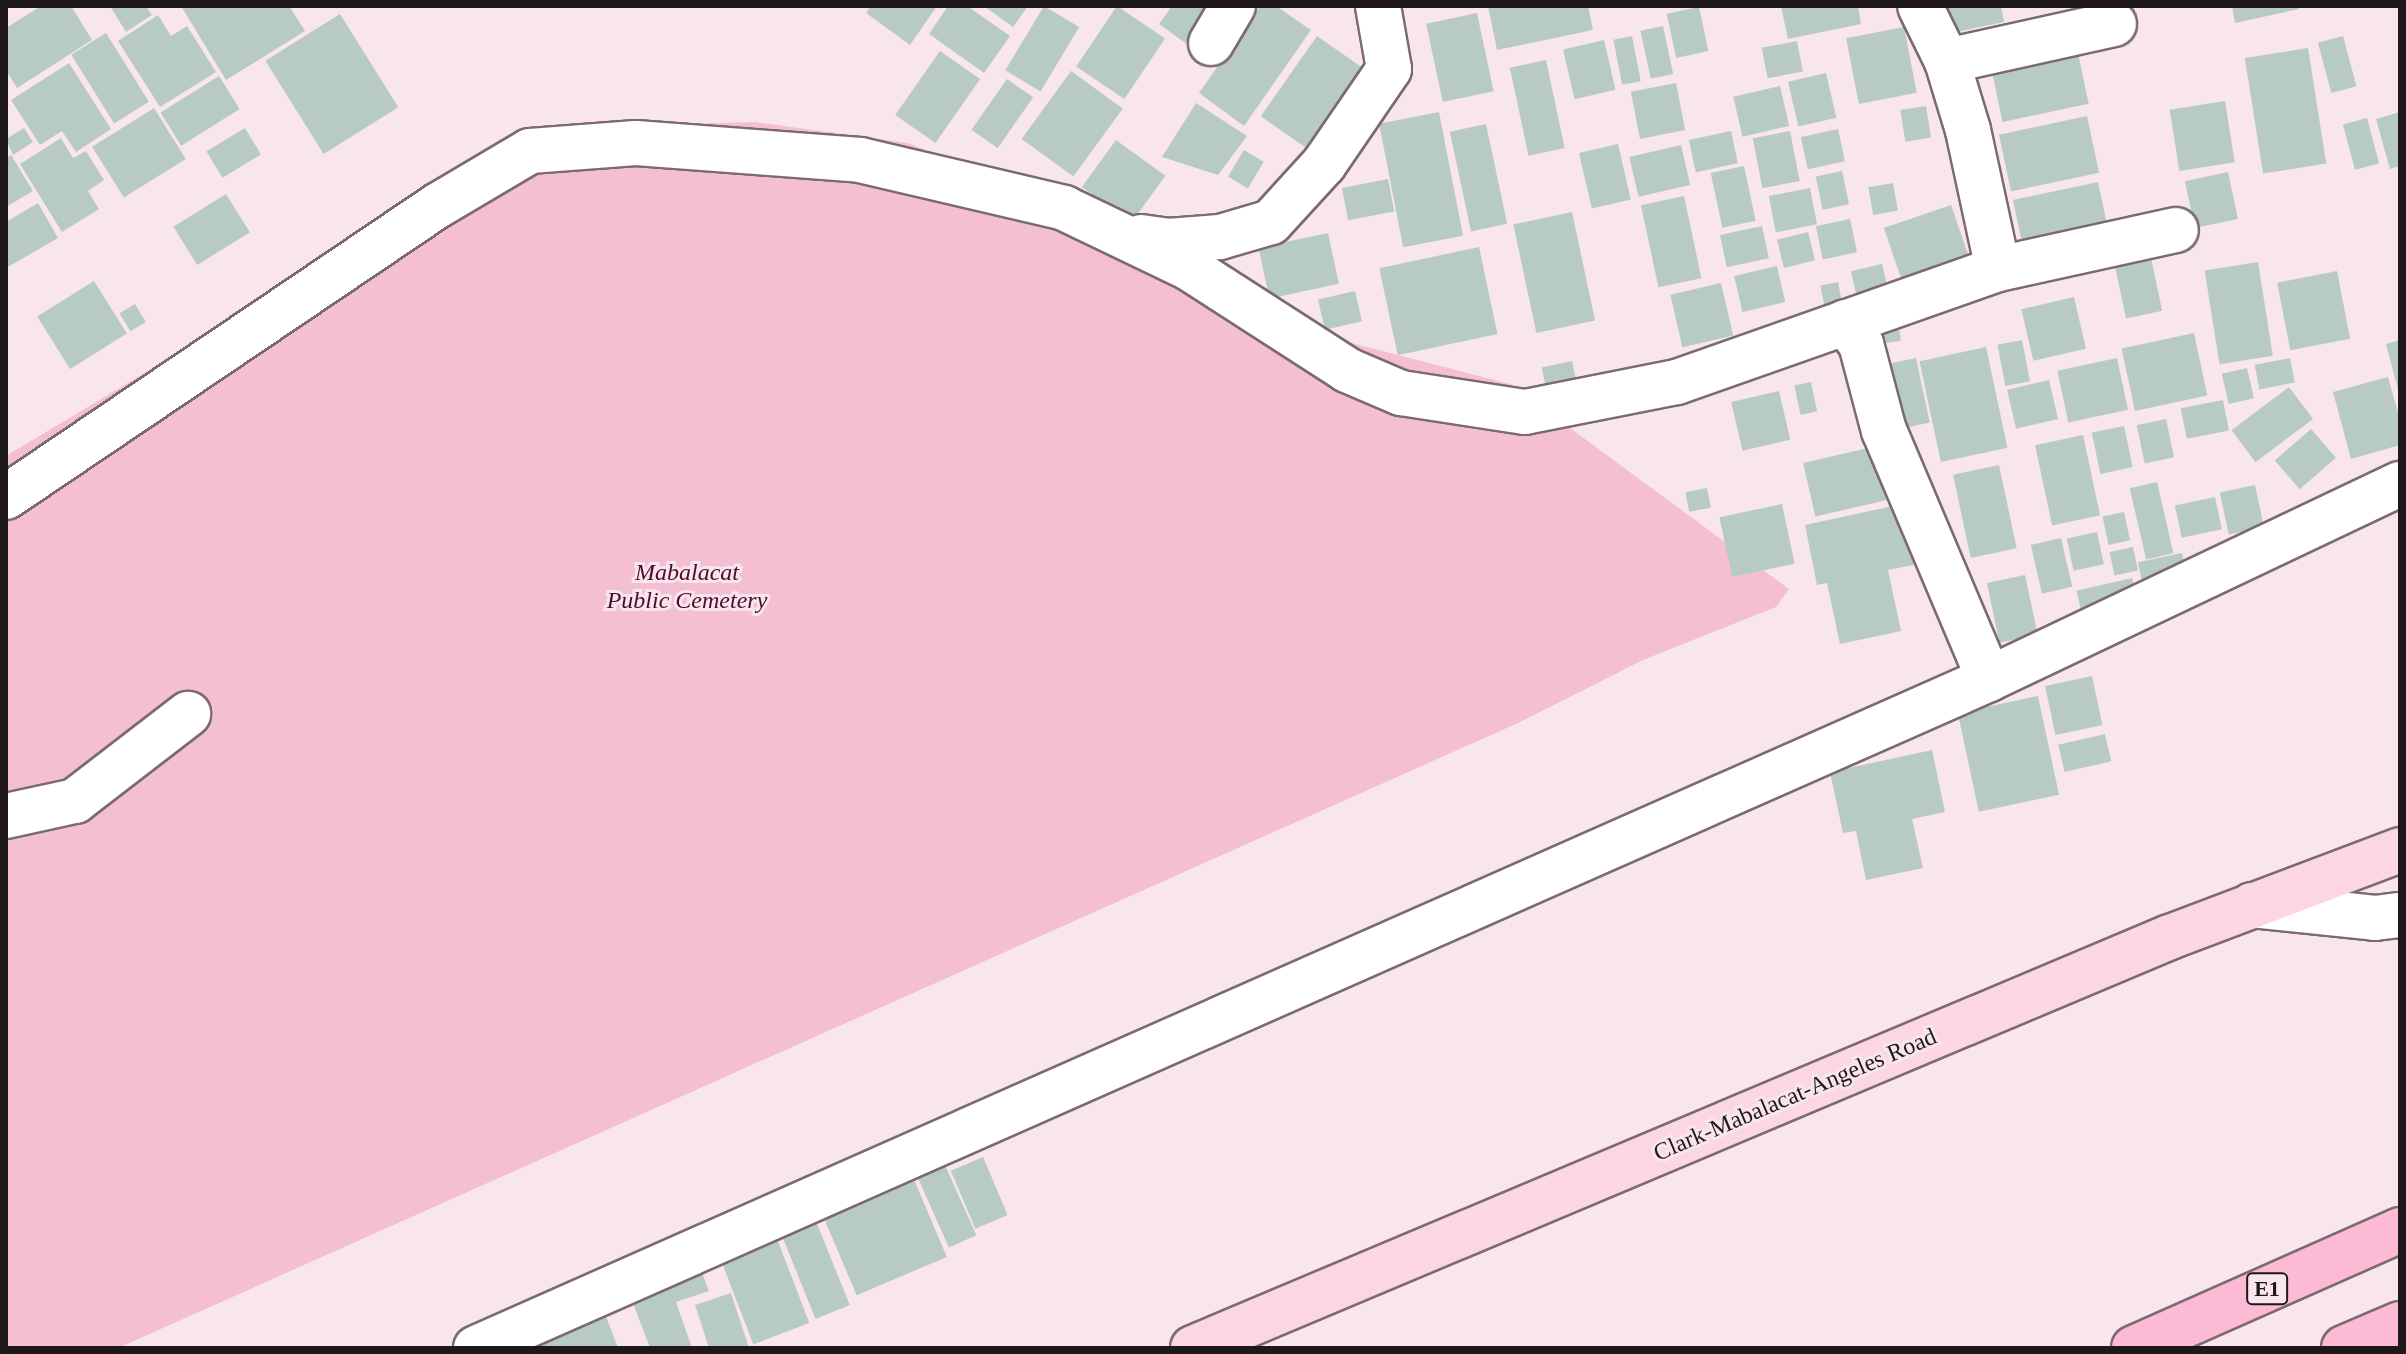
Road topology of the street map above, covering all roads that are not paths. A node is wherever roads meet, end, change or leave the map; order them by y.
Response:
1 (1233, 6) edge
2 (1378, 6) edge
3 (1920, 6) edge
4 (2114, 24) dead end
5 (1211, 43) dead end
6 (1947, 61) junction
7 (2176, 230) dead end
8 (1115, 232) junction
9 (1998, 269) junction
10 (1845, 322) junction
11 (2400, 484) edge
12 (6, 497) edge
13 (1989, 679) junction
14 (188, 714) dead end
15 (6, 816) edge
16 (2400, 850) edge
17 (2252, 905) junction
18 (2400, 915) edge
19 (2400, 1230) edge
20 (2400, 1324) edge
21 (476, 1348) edge
22 (1193, 1348) edge
23 (2134, 1348) edge
24 (2344, 1348) edge

1 - 5 street
2 - 8 street
3 - 6 street
4 - 6 street
6 - 9 street
7 - 9 street
8 - 10 street
8 - 12 street
9 - 10 street
10 - 13 street
11 - 13 street
13 - 21 street
14 - 15 street
16 - 17 main road, Clark-Mabalacat-Angeles Road
17 - 18 street
17 - 22 main road, Clark-Mabalacat-Angeles Road
19 - 23 highway, E1
20 - 24 highway

